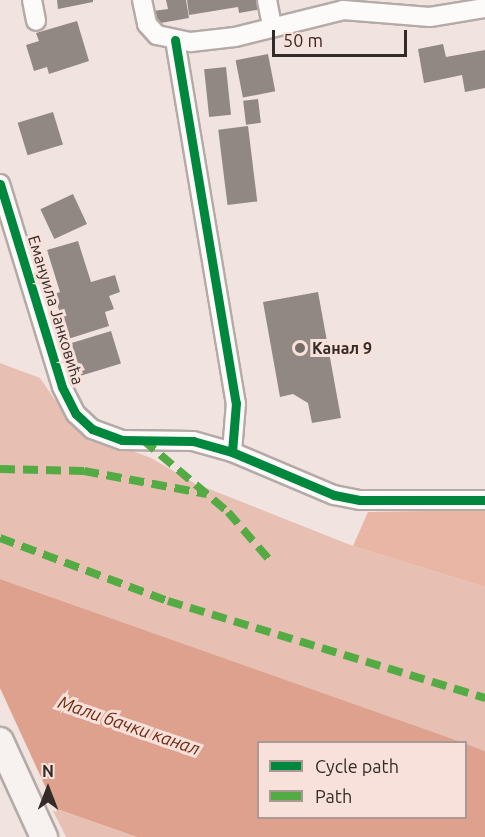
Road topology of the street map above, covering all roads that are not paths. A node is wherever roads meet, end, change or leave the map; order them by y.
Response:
1 (32, 0) edge
2 (142, 0) edge
3 (267, 0) edge
4 (429, 8) edge
5 (485, 8) edge
6 (36, 21) dead end
7 (272, 26) junction
8 (175, 40) junction
9 (0, 184) edge
10 (232, 452) junction
11 (485, 500) edge
12 (0, 741) edge
13 (44, 837) edge

1 - 6 street
2 - 8 street
3 - 7 street
4 - 5 street
4 - 7 street
7 - 8 street
8 - 10 street
9 - 10 street, Емануила Јанковића
10 - 11 street, Емануила Јанковића
12 - 13 main road

